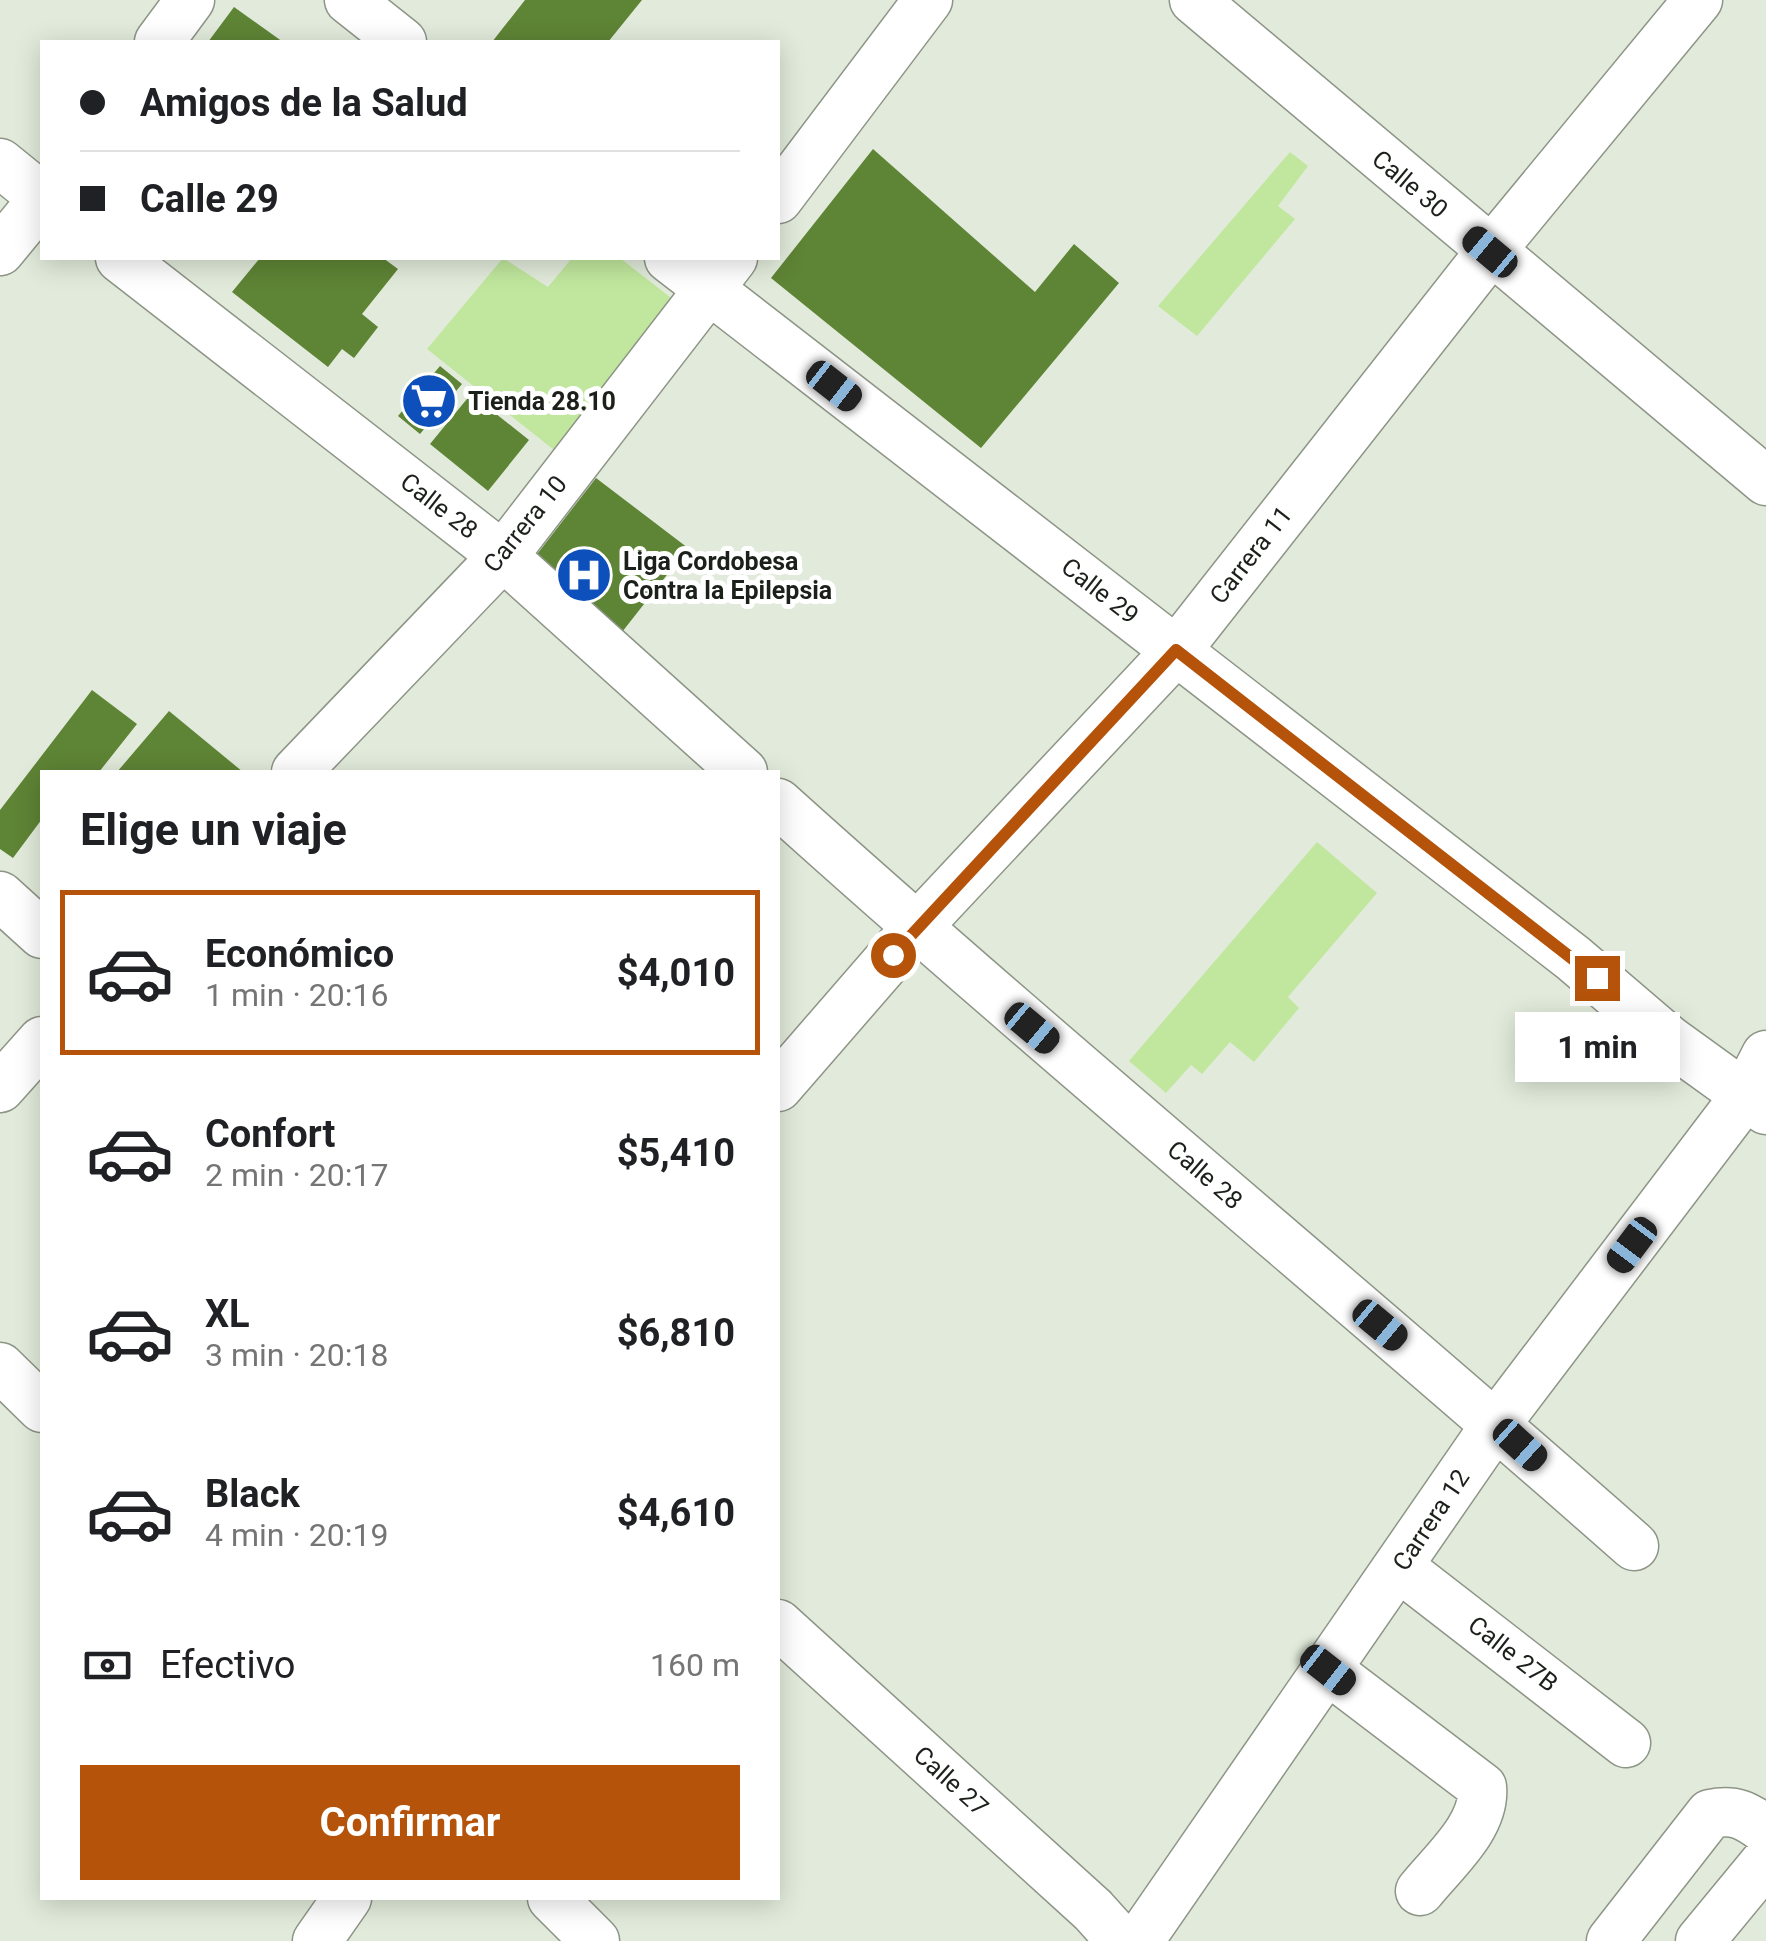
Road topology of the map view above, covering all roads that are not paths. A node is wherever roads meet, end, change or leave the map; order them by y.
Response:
1 (190, 0) edge
2 (348, 0) edge
3 (928, 0) edge
4 (1194, 0) edge
5 (1698, 0) edge
6 (160, 40) edge
7 (399, 40) edge
8 (0, 164) edge
9 (40, 196) edge
10 (780, 196) edge
11 (40, 201) edge
12 (0, 251) edge
13 (1490, 252) junction
14 (123, 260) edge
15 (676, 260) edge
16 (721, 274) edge
17 (1766, 481) edge
18 (503, 556) junction
19 (1176, 650) junction
20 (298, 770) edge
21 (741, 770) edge
22 (780, 806) edge
23 (0, 896) edge
24 (916, 928) junction
25 (40, 932) edge
26 (40, 1043) edge
27 (780, 1085) edge
28 (1759, 1087) edge
29 (0, 1088) edge
30 (1496, 1424) junction
31 (1634, 1546) dead end
32 (1399, 1567) junction
33 (780, 1626) edge
34 (1328, 1670) junction
35 (1626, 1743) dead end
36 (1766, 1830) edge
37 (1766, 1861) edge
38 (1420, 1891) dead end
39 (346, 1900) edge
40 (554, 1900) edge
41 (1096, 1931) edge
42 (317, 1941) edge
43 (595, 1941) edge
44 (1139, 1941) edge
45 (1611, 1941) edge
46 (1700, 1941) edge

1 - 6 street
2 - 7 street
3 - 10 street
4 - 13 street, Calle 30
5 - 13 street, Carrera 11
8 - 9 street
11 - 12 street
13 - 17 street, Calle 30
13 - 19 street, Carrera 11
14 - 18 street, Calle 28
15 - 16 street, Calle 29
16 - 18 street, Carrera 10
16 - 19 street, Calle 29
18 - 20 street, Carrera 10
18 - 21 street, Calle 28
19 - 24 street, Carrera 11
19 - 28 street, Calle 29
22 - 24 street, Calle 28
23 - 25 street
24 - 27 street, Carrera 11
24 - 30 street, Calle 28
26 - 29 street
28 - 30 street, Carrera 12
30 - 31 street, Calle 28
30 - 32 street, Carrera 12
32 - 34 street, Carrera 12
32 - 35 street, Calle 27B
33 - 41 street, Calle 27
34 - 38 street
34 - 44 street, Carrera 12
36 - 45 street
37 - 46 street
39 - 42 street
40 - 43 street

